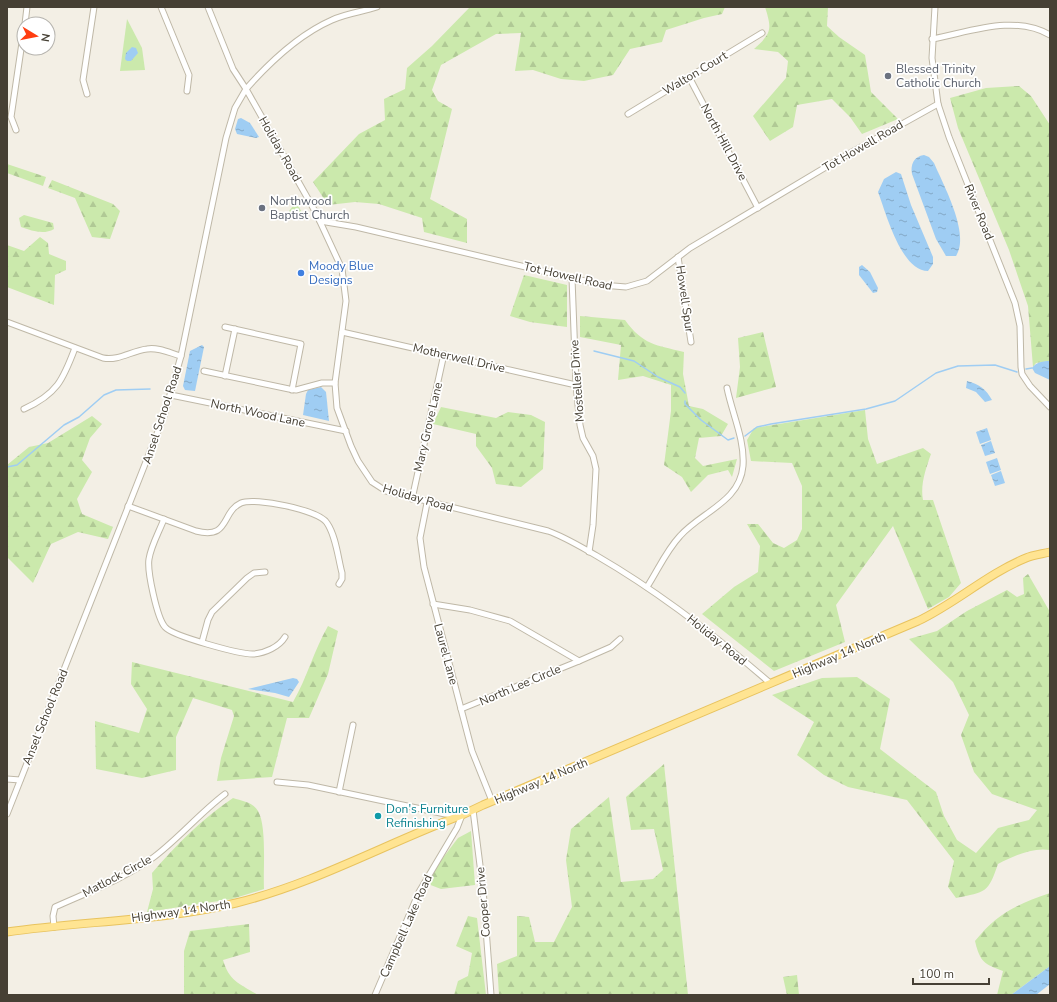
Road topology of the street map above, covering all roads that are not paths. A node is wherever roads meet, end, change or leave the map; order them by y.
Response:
1 (94, 7) edge
2 (161, 7) edge
3 (208, 7) edge
4 (377, 7) edge
5 (935, 7) edge
6 (354, 10) edge
7 (762, 33) dead end
8 (1050, 35) edge
9 (932, 39) junction
10 (20, 56) edge
11 (689, 77) junction
12 (246, 89) junction
13 (187, 91) dead end
14 (87, 94) dead end
15 (938, 104) junction
16 (628, 114) dead end
17 (16, 130) dead end
18 (758, 208) junction
19 (320, 220) junction
20 (678, 257) junction
21 (572, 278) junction
22 (7, 322) edge
23 (225, 327) dead end
24 (235, 329) junction
25 (342, 332) junction
26 (690, 342) dead end
27 (75, 348) junction
28 (444, 354) junction
29 (181, 356) junction
30 (204, 371) dead end
31 (225, 376) junction
32 (335, 383) junction
33 (576, 385) junction
34 (727, 388) dead end
35 (292, 390) junction
36 (170, 395) junction
37 (1050, 407) edge
38 (24, 409) dead end
39 (346, 431) junction
40 (412, 499) junction
41 (427, 502) junction
42 (128, 506) junction
43 (164, 519) junction
44 (589, 552) junction
45 (1050, 552) edge
46 (265, 572) dead end
47 (339, 584) dead end
48 (647, 587) junction
49 (433, 604) junction
50 (285, 637) dead end
51 (620, 639) dead end
52 (202, 642) junction
53 (579, 661) junction
54 (770, 683) junction
55 (461, 709) junction
56 (353, 725) dead end
57 (7, 779) edge
58 (20, 780) junction
59 (277, 782) dead end
60 (339, 792) junction
61 (225, 794) dead end
62 (492, 801) junction
63 (473, 810) junction
64 (7, 814) edge
65 (462, 816) junction
66 (54, 927) junction
67 (7, 932) edge
68 (375, 995) edge
69 (492, 995) edge

1 - 14 street
2 - 13 street
3 - 12 street
4 - 6 street, Ansel School Road
5 - 9 street, River Road
6 - 12 street, Ansel School Road
7 - 11 street, Walton Court
8 - 9 street
9 - 15 street, River Road
10 - 17 street
11 - 16 street, Walton Court
11 - 18 street, North Hill Drive
12 - 19 street, Holiday Road
12 - 29 street, Ansel School Road
15 - 18 street, Tot Howell Road
15 - 37 street, River Road
18 - 20 street, Tot Howell Road
19 - 21 street, Tot Howell Road
19 - 25 street, Holiday Road
20 - 21 street, Tot Howell Road
20 - 26 street, Howell Spur
21 - 33 street, Mosteller Drive
22 - 27 street
23 - 24 street
24 - 31 street
24 - 35 street
25 - 28 street, Motherwell Drive
25 - 32 street, Holiday Road
27 - 29 street
27 - 38 street
28 - 33 street, Motherwell Drive
28 - 40 street, Mary Grove Lane
29 - 36 street, Ansel School Road
30 - 31 street
31 - 35 street
32 - 35 street
32 - 39 street, Holiday Road
33 - 44 street, Mosteller Drive
34 - 48 street
36 - 39 street, North Wood Lane
36 - 42 street, Ansel School Road
39 - 40 street, Holiday Road
40 - 41 street, Holiday Road
41 - 44 street, Holiday Road
41 - 49 street, Laurel Lane
42 - 43 street
42 - 58 street, Ansel School Road
43 - 47 street
43 - 52 street
44 - 48 street, Holiday Road
45 - 54 main road, Highway 14 North
46 - 52 street
48 - 54 street, Holiday Road
49 - 53 street, North Lee Circle
49 - 55 street, Laurel Lane
50 - 52 street
51 - 53 street, North Lee Circle
53 - 55 street, North Lee Circle
54 - 62 main road, Highway 14 North
55 - 62 street, Laurel Lane
56 - 60 street
57 - 58 street
58 - 64 street, Ansel School Road
59 - 60 street
60 - 65 street
61 - 66 street, Matlock Circle
62 - 63 main road, Highway 14 North
63 - 65 main road, Highway 14 North
63 - 69 street, Cooper Drive
65 - 66 main road, Highway 14 North
65 - 68 street, Campbell Lake Road
66 - 67 main road, Highway 14 North

